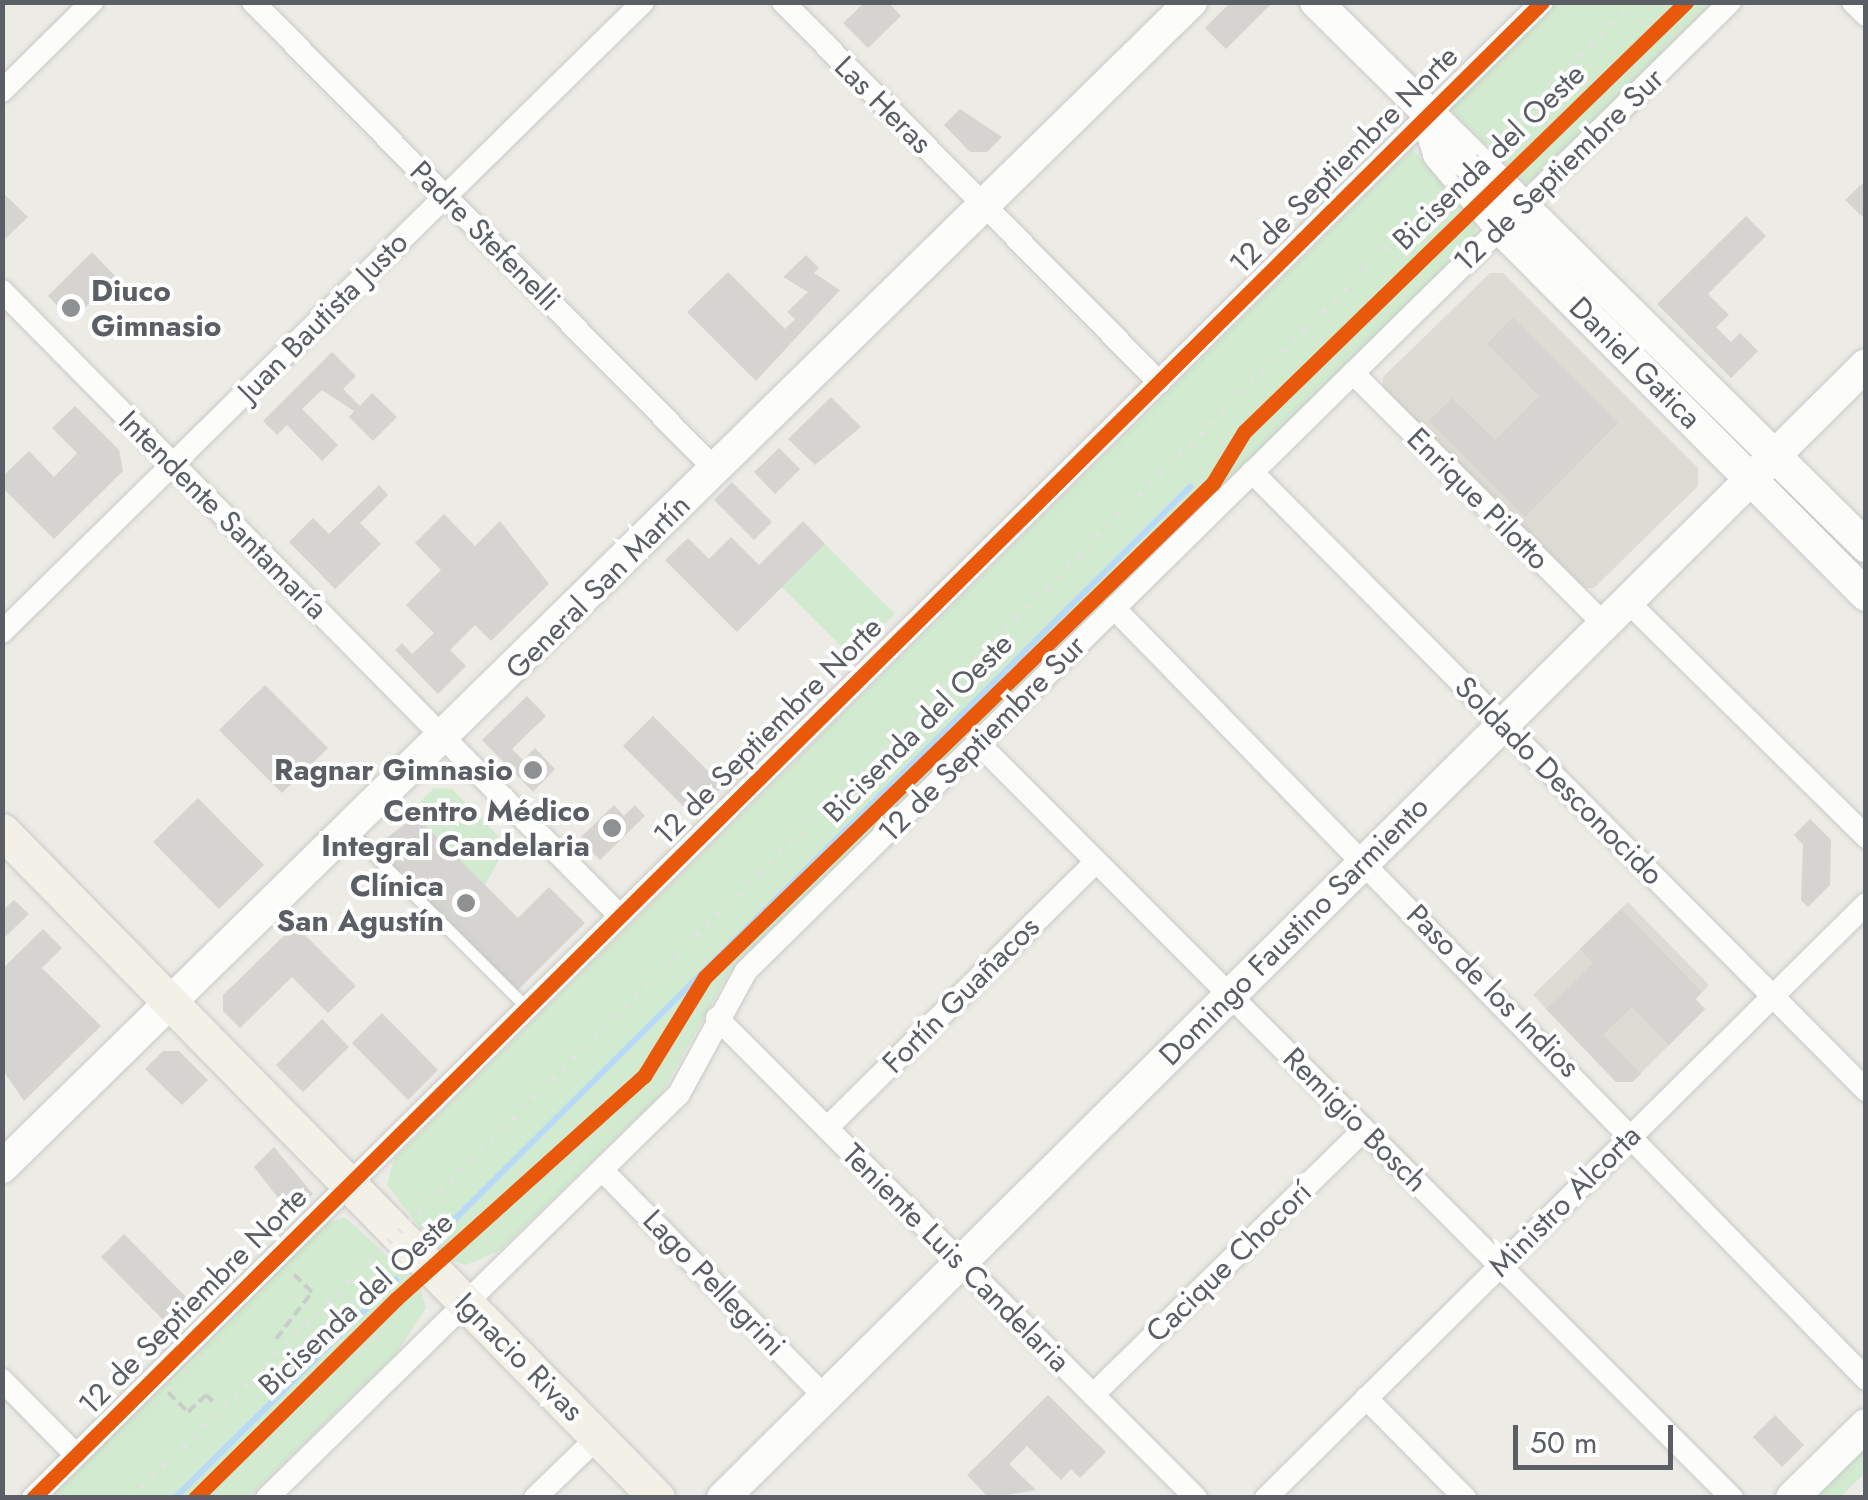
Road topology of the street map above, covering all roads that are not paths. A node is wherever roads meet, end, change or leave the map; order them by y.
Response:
1 (92, 2) edge
2 (253, 2) edge
3 (643, 2) edge
4 (783, 2) edge
5 (1191, 2) edge
6 (1316, 2) edge
7 (1542, 2) edge
8 (1730, 2) edge
9 (1853, 2) edge
10 (1866, 15) edge
11 (2, 90) edge
12 (1428, 116) junction
13 (445, 196) junction
14 (1524, 204) junction
15 (984, 207) junction
16 (1501, 227) junction
17 (2, 291) edge
18 (1866, 365) edge
19 (1353, 373) junction
20 (1158, 382) junction
21 (1775, 455) junction
22 (173, 464) junction
23 (716, 470) junction
24 (1252, 472) junction
25 (1750, 479) junction
26 (1866, 546) edge
27 (1866, 594) edge
28 (1628, 601) junction
29 (1114, 608) junction
30 (1604, 624) junction
31 (2, 632) edge
32 (1503, 724) junction
33 (444, 739) junction
34 (978, 743) junction
35 (2, 830) edge
36 (349, 830) junction
37 (1866, 837) edge
38 (1365, 861) junction
39 (1096, 862) junction
40 (1866, 904) edge
41 (620, 916) junction
42 (1230, 995) junction
43 (1772, 996) junction
44 (172, 1001) junction
45 (527, 1008) junction
46 (717, 1018) junction
47 (1866, 1090) edge
48 (826, 1128) junction
49 (1364, 1130) junction
50 (1629, 1138) junction
51 (2, 1167) edge
52 (602, 1170) junction
53 (349, 1184) junction
54 (960, 1262) junction
55 (1500, 1265) junction
56 (466, 1304) junction
57 (2, 1380) edge
58 (1866, 1380) edge
59 (1093, 1395) junction
60 (825, 1397) junction
61 (1366, 1398) junction
62 (1866, 1425) edge
63 (598, 1437) junction
64 (76, 1454) junction
65 (33, 1498) edge
66 (267, 1498) edge
67 (535, 1498) edge
68 (657, 1498) edge
69 (723, 1498) edge
70 (1196, 1498) edge
71 (1266, 1498) edge
72 (1465, 1498) edge
73 (1732, 1498) edge
74 (1792, 1498) edge

1 - 11 street
2 - 13 street, Padre Stefenelli
3 - 13 street, Juan Bautista Justo
4 - 15 street, Las Heras
5 - 15 main road, General San Martín
6 - 12 main road, Daniel Gatica
7 - 12 street, 12 de Septiembre Norte
8 - 14 street, 12 de Septiembre Sur
9 - 10 street
12 - 14 main road, Daniel Gatica
12 - 16 main road, Daniel Gatica
12 - 20 street, 12 de Septiembre Norte
13 - 22 street, Juan Bautista Justo
13 - 23 street, Padre Stefenelli
14 - 16 street, 12 de Septiembre Sur
14 - 21 main road, Daniel Gatica
15 - 20 street
15 - 23 main road, General San Martín
16 - 19 street, 12 de Septiembre Sur
16 - 25 main road, Daniel Gatica
17 - 22 street, Intendente Santamaría
18 - 21 main road, Domingo Faustino Sarmiento
19 - 24 street, 12 de Septiembre Sur
19 - 30 street, Enrique Pilotto
20 - 41 street, 12 de Septiembre Norte
21 - 25 main road, Domingo Faustino Sarmiento
21 - 26 main road, Daniel Gatica
22 - 31 street, Juan Bautista Justo
22 - 33 street, Intendente Santamaría
23 - 33 main road, General San Martín
24 - 29 street, 12 de Septiembre Sur
24 - 32 street, Soldado Desconocido
25 - 27 main road, Daniel Gatica
25 - 28 main road, Domingo Faustino Sarmiento
28 - 30 main road, Domingo Faustino Sarmiento
28 - 37 street
29 - 34 street, 12 de Septiembre Sur
29 - 38 street, Paso de los Indios
30 - 32 main road, Domingo Faustino Sarmiento
32 - 38 main road, Domingo Faustino Sarmiento
32 - 43 street, Soldado Desconocido
33 - 36 main road, General San Martín
33 - 41 street
34 - 39 street, Remigio Bosch
34 - 46 street, 12 de Septiembre Sur
35 - 44 main road, Ignacio Rivas
36 - 44 main road, General San Martín
36 - 45 lane
38 - 42 main road, Domingo Faustino Sarmiento
38 - 50 street, Paso de los Indios
39 - 42 street, Remigio Bosch
39 - 48 street, Fortín Guañacos
40 - 43 street, Ministro Alcorta
41 - 45 street, 12 de Septiembre Norte
42 - 49 street, Remigio Bosch
42 - 54 main road, Domingo Faustino Sarmiento
43 - 47 street, Soldado Desconocido
43 - 50 street, Ministro Alcorta
44 - 51 main road, General San Martín
44 - 53 main road, Ignacio Rivas
45 - 53 street, 12 de Septiembre Norte
46 - 48 street, Teniente Luis Candelaria
46 - 52 street, 12 de Septiembre Sur
48 - 54 street, Teniente Luis Candelaria
49 - 55 street, Remigio Bosch
49 - 59 street, Cacique Chocorí
50 - 55 street, Ministro Alcorta
50 - 58 street, Paso de los Indios
52 - 56 street, 12 de Septiembre Sur
52 - 60 street, Lago Pellegrini
53 - 56 main road, Ignacio Rivas
53 - 64 street, 12 de Septiembre Norte
54 - 59 street, Teniente Luis Candelaria
54 - 60 main road, Domingo Faustino Sarmiento
55 - 61 street, Ministro Alcorta
55 - 73 street, Remigio Bosch
56 - 63 main road, Ignacio Rivas
56 - 66 street, 12 de Septiembre Sur
57 - 64 street
59 - 70 street, Teniente Luis Candelaria
60 - 69 main road, Domingo Faustino Sarmiento
61 - 71 street, Ministro Alcorta
61 - 72 street
62 - 74 main road
63 - 67 street
63 - 68 main road, Ignacio Rivas
64 - 65 street, 12 de Septiembre Norte

